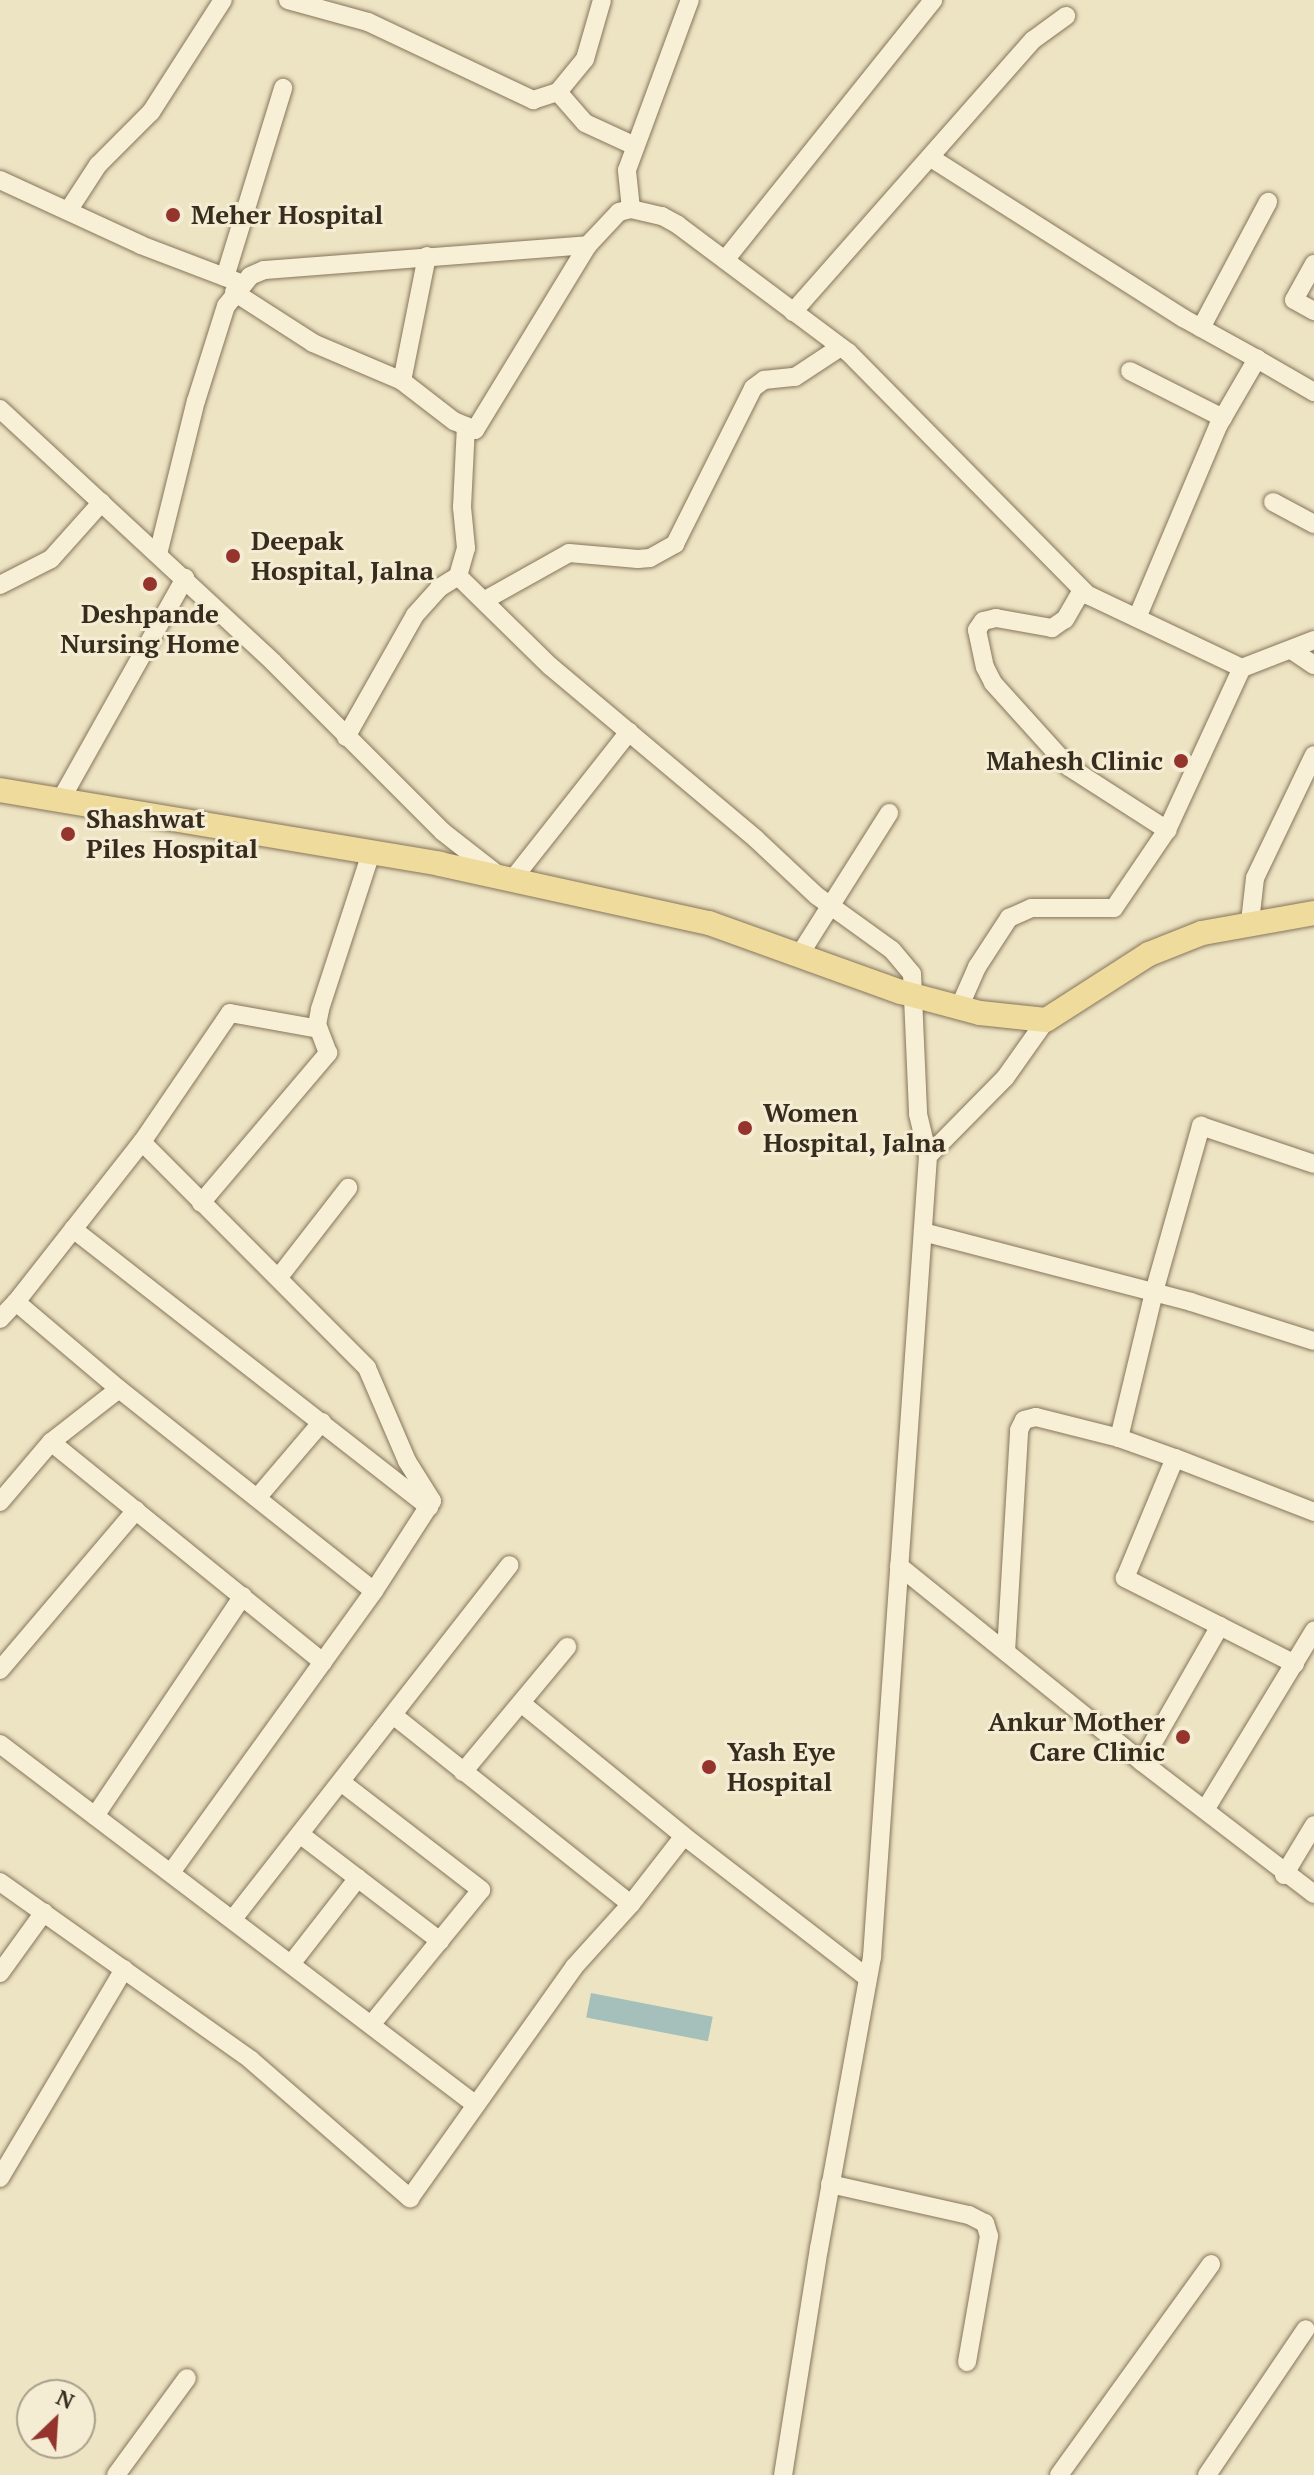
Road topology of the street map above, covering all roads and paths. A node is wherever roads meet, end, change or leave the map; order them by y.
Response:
1 (223, 0) edge
2 (288, 0) edge
3 (602, 0) edge
4 (690, 0) edge
5 (933, 0) edge
6 (1066, 16) dead end
7 (283, 88) dead end
8 (558, 92) junction
9 (635, 146) junction
10 (931, 158) junction
11 (0, 180) edge
12 (1268, 202) dead end
13 (631, 209) junction
14 (68, 211) junction
15 (588, 245) junction
16 (427, 256) junction
17 (725, 260) junction
18 (1314, 264) edge
19 (234, 284) junction
20 (1314, 311) edge
21 (793, 312) junction
22 (1201, 328) junction
23 (839, 348) junction
24 (1257, 359) junction
25 (1130, 371) dead end
26 (402, 381) junction
27 (1314, 392) edge
28 (0, 409) edge
29 (1223, 418) junction
30 (466, 426) junction
31 (102, 502) junction
32 (1273, 502) dead end
33 (1314, 524) edge
34 (158, 554) junction
35 (458, 576) junction
36 (185, 578) junction
37 (0, 585) edge
38 (1082, 590) junction
39 (485, 600) junction
40 (1137, 618) junction
41 (1314, 640) edge
42 (1293, 651) junction
43 (1314, 665) edge
44 (1242, 668) junction
45 (629, 732) junction
46 (346, 737) junction
47 (1314, 755) edge
48 (0, 790) edge
49 (60, 801) junction
50 (889, 813) dead end
51 (1167, 830) junction
52 (371, 853) junction
53 (507, 879) junction
54 (828, 905) junction
55 (1314, 913) edge
56 (1250, 922) junction
57 (800, 954) junction
58 (915, 995) junction
59 (959, 1008) junction
60 (1046, 1020) junction
61 (319, 1021) junction
62 (142, 1142) junction
63 (928, 1156) junction
64 (1314, 1164) edge
65 (348, 1188) dead end
66 (201, 1203) junction
67 (73, 1229) junction
68 (923, 1232) junction
69 (279, 1277) junction
70 (1154, 1292) junction
71 (16, 1302) junction
72 (0, 1319) edge
73 (1314, 1341) edge
74 (119, 1389) junction
75 (322, 1422) junction
76 (1119, 1438) junction
77 (51, 1442) junction
78 (1175, 1458) junction
79 (257, 1498) junction
80 (0, 1502) edge
81 (429, 1507) junction
82 (136, 1510) junction
83 (1314, 1511) edge
84 (510, 1565) dead end
85 (899, 1566) junction
86 (374, 1591) junction
87 (243, 1596) junction
88 (1220, 1626) junction
89 (1311, 1643) edge
90 (567, 1647) dead end
91 (1006, 1652) junction
92 (323, 1662) junction
93 (1295, 1664) junction
94 (0, 1670) edge
95 (521, 1703) junction
96 (393, 1715) junction
97 (0, 1744) edge
98 (1142, 1762) junction
99 (463, 1772) junction
100 (341, 1782) junction
101 (1205, 1810) junction
102 (95, 1816) junction
103 (1314, 1825) edge
104 (301, 1835) junction
105 (684, 1836) junction
106 (171, 1872) junction
107 (1284, 1875) junction
108 (358, 1878) junction
109 (0, 1882) edge
110 (1314, 1894) edge
111 (631, 1904) junction
112 (44, 1912) junction
113 (233, 1919) junction
114 (440, 1941) junction
115 (291, 1964) junction
116 (124, 1969) junction
117 (0, 1973) edge
118 (868, 1978) junction
119 (371, 2025) junction
120 (476, 2105) junction
121 (0, 2178) edge
122 (830, 2184) junction
123 (1211, 2264) dead end
124 (1306, 2329) dead end
125 (967, 2362) dead end
126 (187, 2378) dead end
127 (116, 2475) edge
128 (783, 2475) edge
129 (1059, 2475) edge
130 (1207, 2475) edge

1 - 14 street
2 - 8 street
3 - 8 street
4 - 9 street
5 - 17 street
6 - 10 street
7 - 19 street
8 - 9 street
9 - 13 street
10 - 21 street
10 - 22 street
11 - 14 street
12 - 22 street
13 - 15 street
13 - 17 street
14 - 19 street
15 - 16 street
15 - 30 street
16 - 19 street
16 - 26 street
17 - 21 street
18 - 20 street
19 - 26 street
19 - 34 street
21 - 23 street
22 - 24 street
23 - 38 street
23 - 39 street
24 - 27 street
24 - 29 street
25 - 29 street
26 - 30 street
28 - 31 street
29 - 40 street
30 - 35 street
31 - 34 street
31 - 37 street
32 - 33 street
34 - 36 street
35 - 39 street
35 - 46 street
36 - 46 street
36 - 49 street
38 - 40 street
38 - 51 street
39 - 45 street
40 - 44 street
41 - 42 street
42 - 43 street
42 - 44 street
44 - 51 street
45 - 53 street
45 - 54 street
46 - 53 street
47 - 56 street
48 - 49 main road
49 - 52 main road
50 - 54 street
51 - 59 street
52 - 53 main road
52 - 61 street
53 - 57 main road
54 - 57 street
54 - 58 street
55 - 56 main road
56 - 60 main road
57 - 58 main road
58 - 59 main road
58 - 63 street
59 - 60 main road
60 - 63 street
61 - 62 street
61 - 66 street
62 - 66 street
62 - 67 street
63 - 68 street
64 - 70 street
65 - 69 street
66 - 69 street
67 - 71 street
67 - 75 street
68 - 70 street
68 - 85 street
69 - 81 street
70 - 73 street
70 - 76 street
71 - 72 street
71 - 74 street
74 - 77 street
74 - 79 street
75 - 79 street
75 - 81 street
76 - 78 street
76 - 91 street
77 - 80 street
77 - 82 street
78 - 83 street
78 - 88 street
79 - 86 street
81 - 86 street
82 - 87 street
82 - 94 street
84 - 96 street
85 - 91 street
85 - 118 street
86 - 92 street
87 - 92 street
87 - 102 street
88 - 93 street
88 - 98 street
89 - 93 street
90 - 95 street
91 - 98 street
92 - 106 street
93 - 101 street
95 - 99 street
95 - 105 street
96 - 99 street
96 - 100 street
97 - 102 street
98 - 101 street
99 - 111 street
100 - 104 street
100 - 114 street
101 - 107 street
102 - 106 street
103 - 107 street
104 - 108 street
104 - 113 street
105 - 111 street
105 - 118 street
106 - 113 street
107 - 110 street
108 - 114 street
108 - 115 street
109 - 112 street
111 - 120 street
112 - 116 street
112 - 117 street
113 - 115 street
114 - 119 street
115 - 119 street
116 - 120 street
116 - 121 street
118 - 122 street
119 - 120 street
122 - 125 street
122 - 128 street
123 - 129 street
124 - 130 street
126 - 127 street

